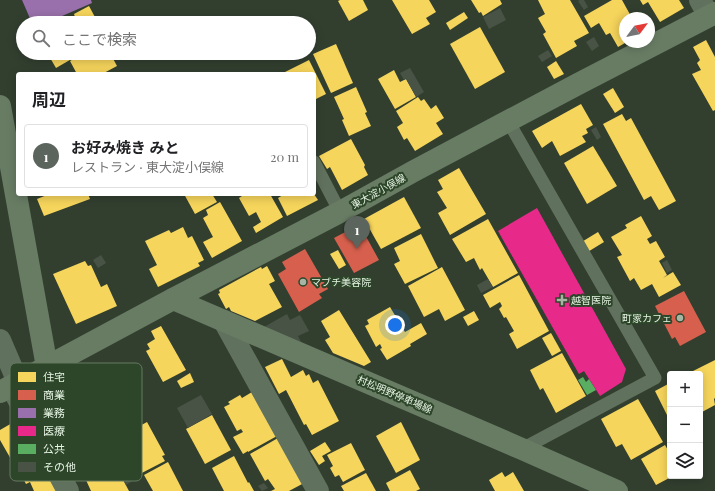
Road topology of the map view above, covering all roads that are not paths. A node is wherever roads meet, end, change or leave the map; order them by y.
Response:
1 (708, 10) edge
2 (0, 106) edge
3 (508, 121) junction
4 (316, 166) edge
5 (16, 195) edge
6 (16, 196) edge
7 (340, 212) junction
8 (173, 299) junction
9 (224, 321) junction
10 (0, 340) edge
11 (46, 363) edge
12 (54, 363) edge
13 (10, 387) edge
14 (522, 449) junction
15 (62, 481) edge
16 (68, 491) edge
17 (318, 491) edge
18 (617, 491) edge

1 - 3 main road, 東大淀小俣線
2 - 5 main road
3 - 7 main road, 東大淀小俣線
3 - 14 lane
4 - 7 lane
6 - 11 main road
7 - 8 main road, 東大淀小俣線
8 - 9 main road, 村松明野停車場線
8 - 12 main road, 東大淀小俣線
9 - 14 main road, 村松明野停車場線
9 - 17 street
10 - 13 street
14 - 18 main road, 村松明野停車場線
15 - 16 street

